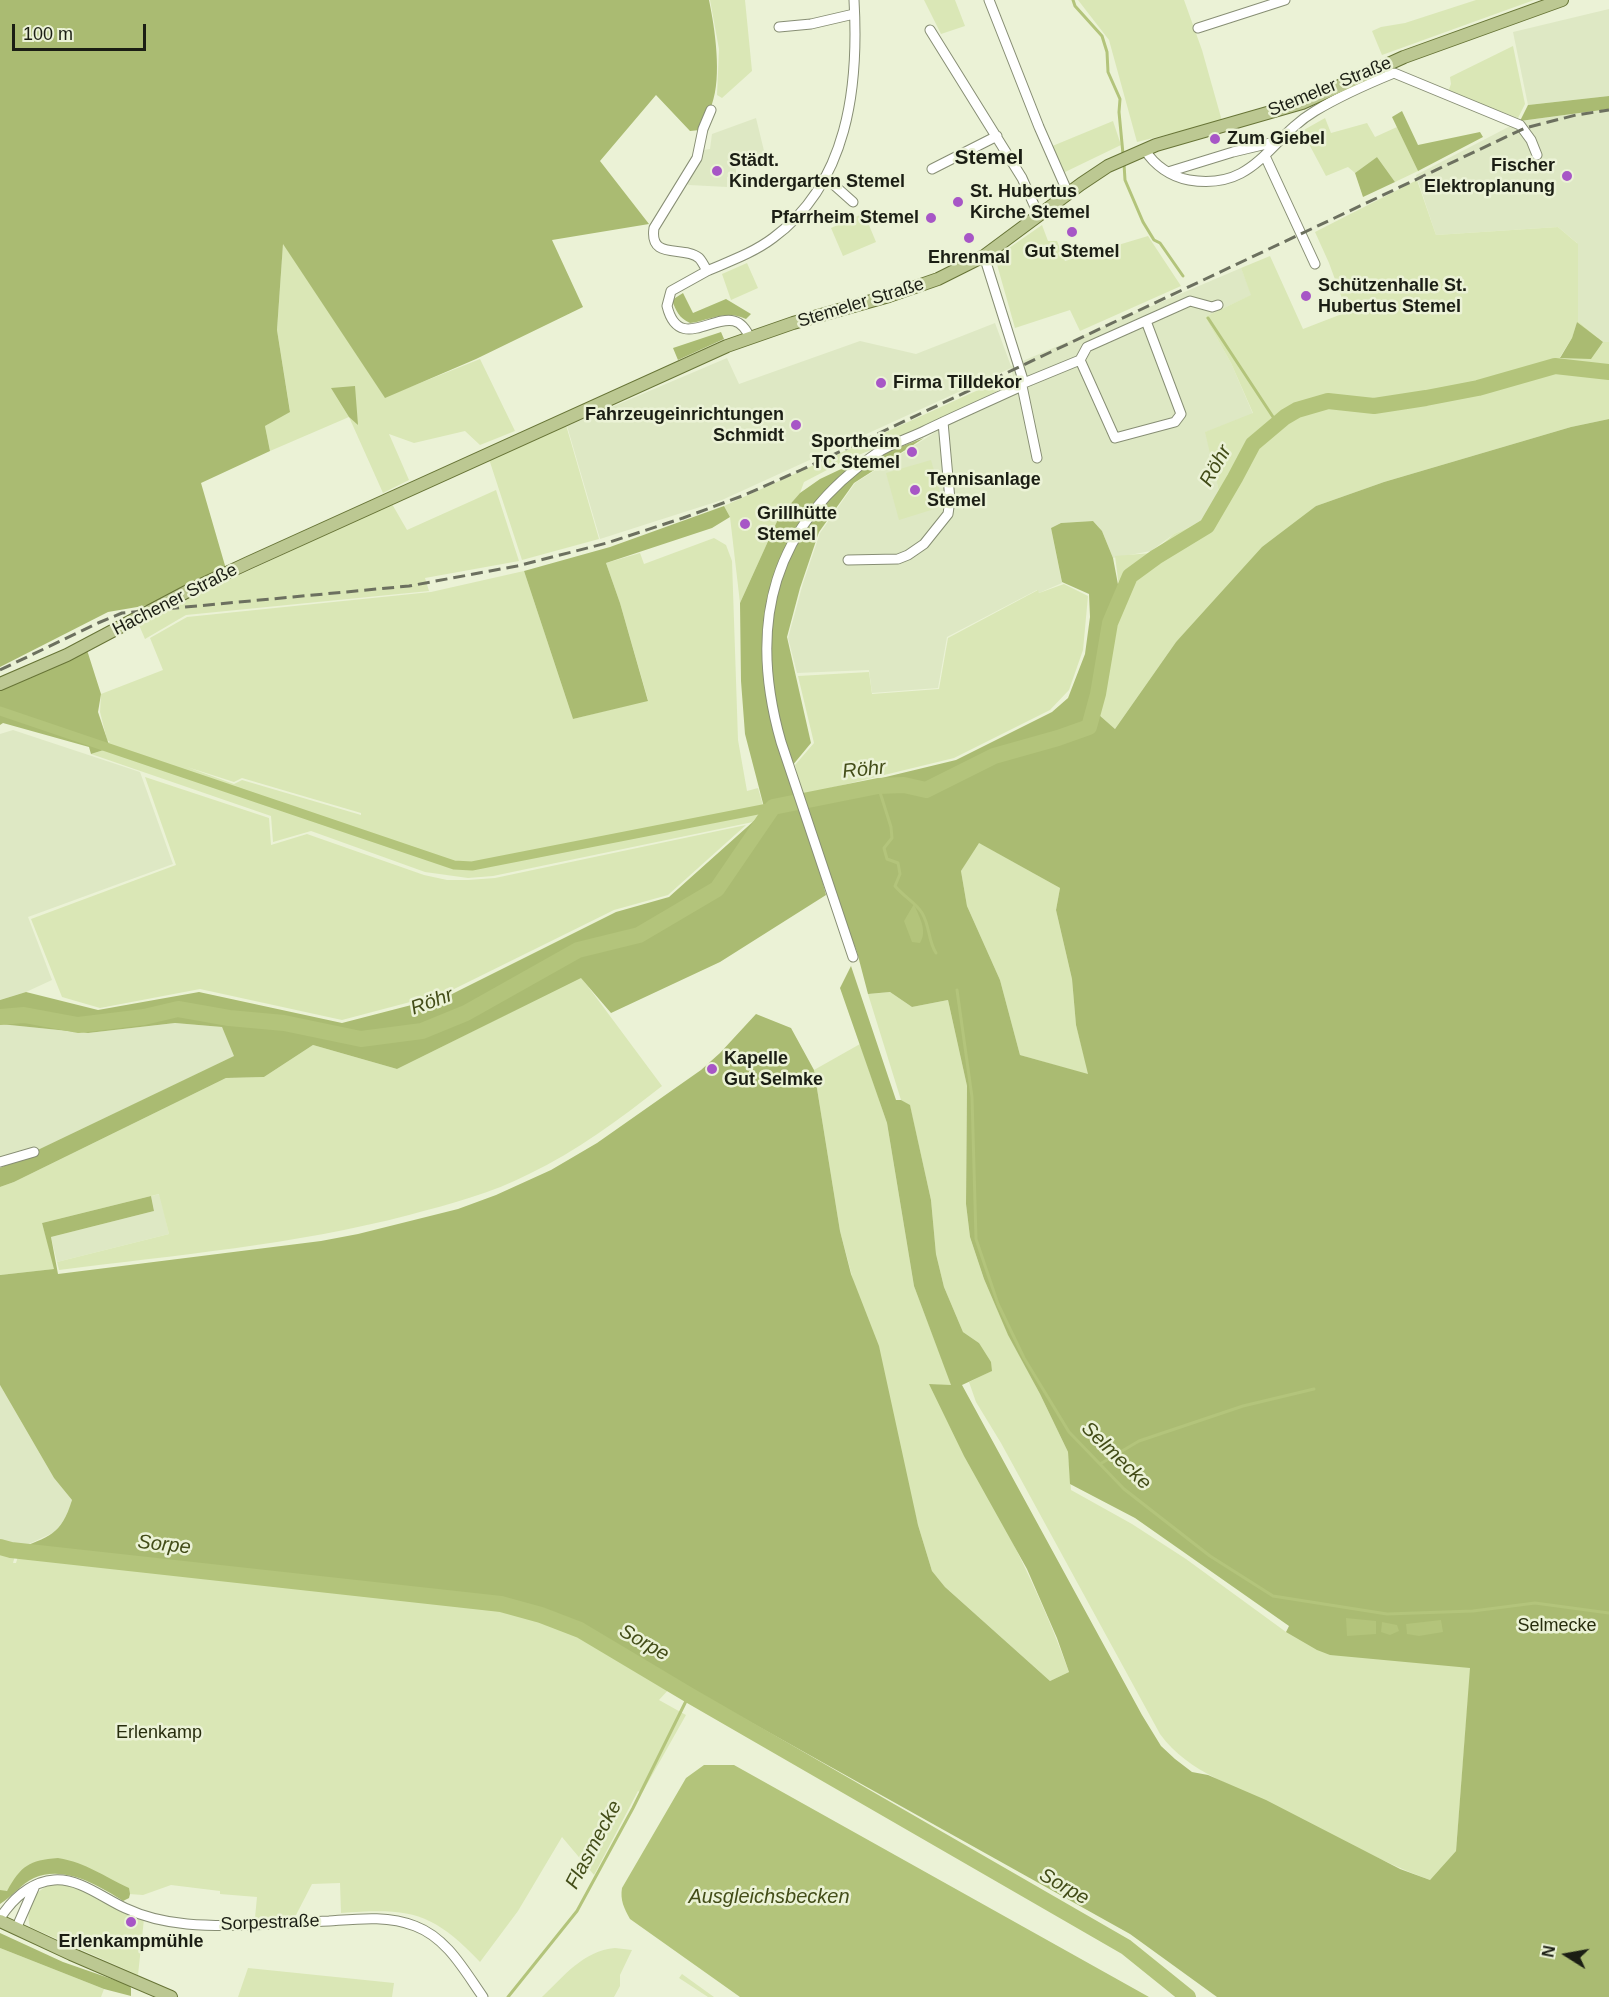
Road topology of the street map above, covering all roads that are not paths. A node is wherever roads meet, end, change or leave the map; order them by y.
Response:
1 (854, 0) edge
2 (988, 0) edge
3 (1285, 0) edge
4 (1562, 0) edge
5 (854, 14) junction
6 (778, 27) dead end
7 (1198, 28) dead end
8 (930, 30) dead end
9 (711, 110) dead end
10 (997, 136) junction
11 (1279, 141) junction
12 (1144, 150) junction
13 (1537, 155) dead end
14 (1265, 156) junction
15 (932, 169) dead end
16 (1168, 172) junction
17 (825, 177) junction
18 (1068, 193) junction
19 (853, 202) dead end
20 (1040, 216) junction
21 (984, 256) junction
22 (1315, 264) dead end
23 (707, 271) junction
24 (1218, 305) dead end
25 (1146, 321) junction
26 (750, 338) junction
27 (1080, 360) junction
28 (1023, 384) junction
29 (943, 422) junction
30 (1037, 458) dead end
31 (350, 515) joint
32 (848, 560) dead end
33 (0, 684) edge
34 (853, 957) dead end
35 (34, 1152) dead end
36 (0, 1162) edge
37 (34, 1888) junction
38 (0, 1920) edge
39 (16, 1929) junction
40 (171, 1997) edge
41 (483, 1997) edge

1 - 5 street
2 - 18 street
3 - 7 street
4 - 12 main road, Stemeler Straße
5 - 6 street
5 - 17 street
8 - 10 street
9 - 23 street
10 - 15 street
10 - 20 street
11 - 13 street
11 - 14 street
11 - 16 street
12 - 16 street
12 - 18 main road, Stemeler Straße
14 - 16 street
14 - 22 street
17 - 19 street
17 - 23 street
18 - 20 main road, Stemeler Straße
20 - 21 main road, Stemeler Straße
21 - 26 main road, Stemeler Straße
21 - 28 street
23 - 26 street
24 - 25 street
25 - 27 street
25 - 27 street
26 - 31 main road, Stemeler Straße
27 - 28 street
28 - 29 street
28 - 30 street
29 - 32 street
29 - 34 street
31 - 33 main road, Hachener Straße
35 - 36 street
37 - 38 street, Sorpestraße
37 - 39 street
37 - 41 street, Sorpestraße
38 - 39 main road
39 - 40 main road

